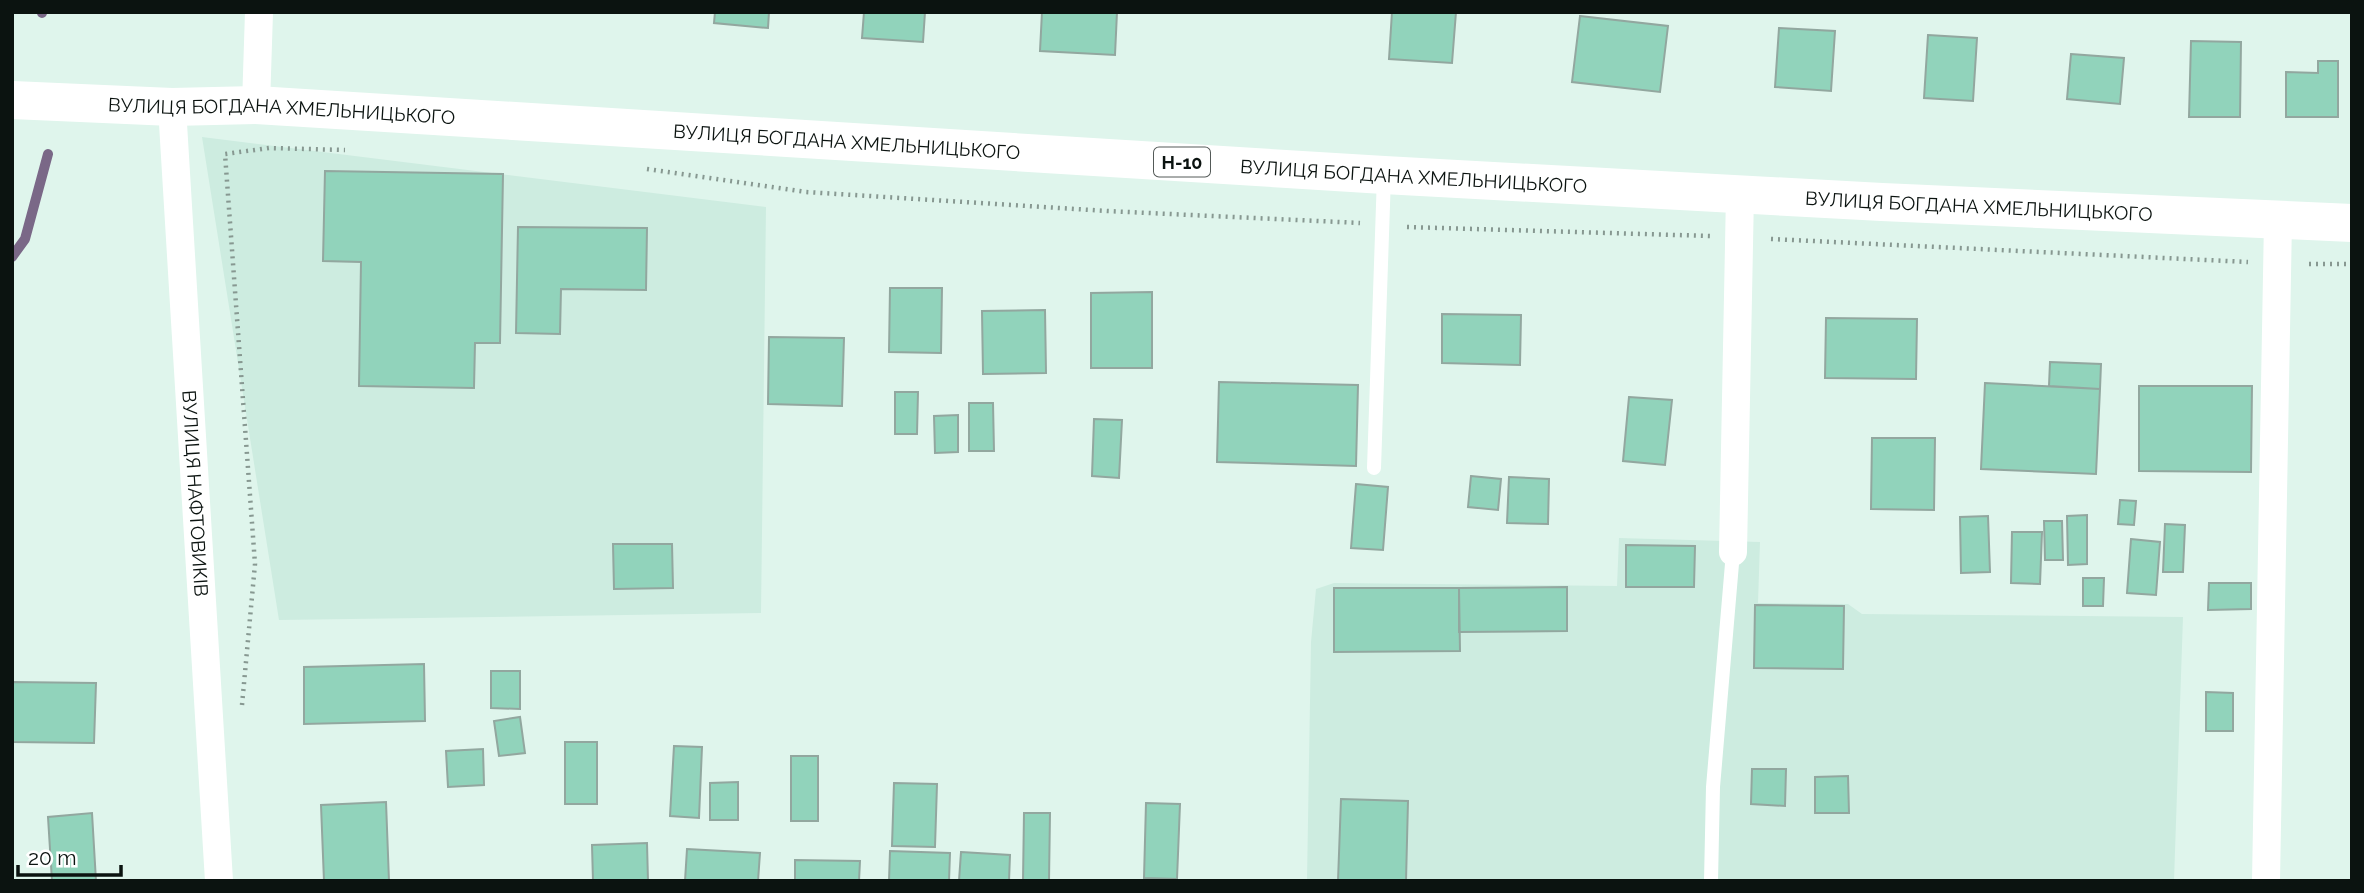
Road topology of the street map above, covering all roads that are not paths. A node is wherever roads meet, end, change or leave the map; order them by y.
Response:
1 (260, 12) edge
2 (12, 100) edge
3 (256, 105) junction
4 (172, 107) junction
5 (1384, 175) junction
6 (1740, 194) junction
7 (2278, 220) junction
8 (2352, 223) edge
9 (1374, 468) dead end
10 (1734, 552) joint
11 (219, 881) edge
12 (1711, 881) edge
13 (2266, 881) edge

1 - 3 street
2 - 4 main road, ВУЛИЦЯ БОГДАНА ХМЕЛЬНИЦЬКОГО / Н-10
3 - 4 main road, ВУЛИЦЯ БОГДАНА ХМЕЛЬНИЦЬКОГО / Н-10
3 - 5 main road, ВУЛИЦЯ БОГДАНА ХМЕЛЬНИЦЬКОГО / Н-10
4 - 11 street, ВУЛИЦЯ НАФТОВИКІВ
5 - 6 main road, ВУЛИЦЯ БОГДАНА ХМЕЛЬНИЦЬКОГО / Н-10
5 - 9 lane
6 - 7 main road, ВУЛИЦЯ БОГДАНА ХМЕЛЬНИЦЬКОГО / Н-10
6 - 10 street
7 - 8 main road, ВУЛИЦЯ БОГДАНА ХМЕЛЬНИЦЬКОГО / Н-10
7 - 13 street
10 - 12 lane

